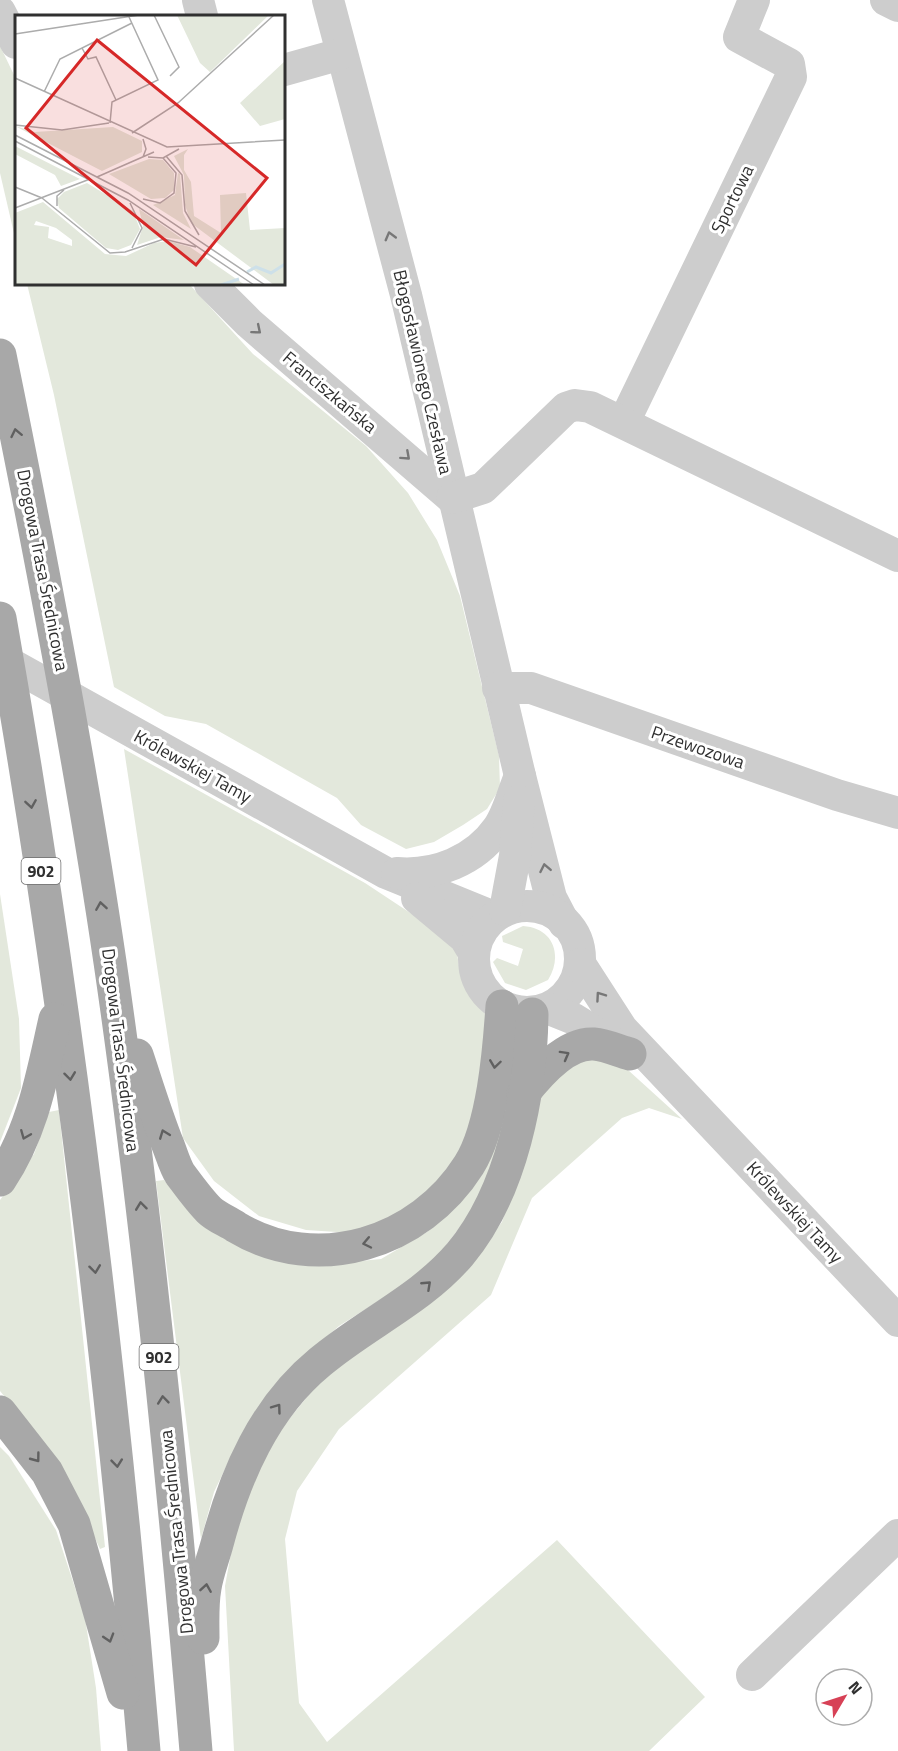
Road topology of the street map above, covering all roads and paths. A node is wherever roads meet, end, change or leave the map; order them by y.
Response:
1 (198, 0) edge
2 (328, 0) edge
3 (754, 0) edge
4 (886, 0) edge
5 (898, 6) edge
6 (0, 12) edge
7 (202, 15) edge
8 (15, 41) edge
9 (340, 54) junction
10 (285, 70) edge
11 (211, 285) edge
12 (0, 355) edge
13 (624, 422) junction
14 (452, 498) junction
15 (898, 556) edge
16 (0, 618) edge
17 (0, 658) edge
18 (498, 688) junction
19 (520, 776) junction
20 (898, 813) edge
21 (386, 873) junction
22 (499, 914) junction
23 (564, 923) junction
24 (474, 953) junction
25 (110, 963) junction
26 (580, 964) junction
27 (60, 997) junction
28 (528, 1010) junction
29 (630, 1054) junction
30 (523, 1094) junction
31 (693, 1104) junction
32 (0, 1180) edge
33 (898, 1321) edge
34 (0, 1412) edge
35 (898, 1535) edge
36 (752, 1675) dead end
37 (135, 1751) edge
38 (144, 1751) edge
39 (197, 1751) edge

1 - 7 street
2 - 9 street, Błogosławionego Czesława
3 - 13 street, Sportowa
4 - 5 street
6 - 8 street
9 - 10 street
14 -> 9 street, Błogosławionego Czesława
11 -> 14 street, Franciszkańska
25 -> 12 main road, Drogowa Trasa Średnicowa / 902
13 - 14 street
13 - 15 street
14 - 18 street, Błogosławionego Czesława
16 -> 27 main road, 902
17 - 21 street, Królewskiej Tamy
18 - 19 street, Błogosławionego Czesława
18 - 20 street, Przewozowa
19 - 21 street
19 - 22 street
23 -> 19 street
21 - 22 street, Królewskiej Tamy
21 - 24 street, Królewskiej Tamy
22 - 23 street
22 - 24 street
23 - 26 street
24 - 28 street
28 -> 25 main road
39 -> 25 main road, Drogowa Trasa Średnicowa / 902
26 - 28 street
31 -> 26 street, Królewskiej Tamy
27 -> 32 main road
27 -> 38 main road, 902
28 - 29 street, Królewskiej Tamy
28 - 30 main road
30 -> 29 main road
29 - 31 street, Królewskiej Tamy
39 -> 30 main road
31 - 33 street, Królewskiej Tamy
34 -> 37 main road
35 - 36 street

